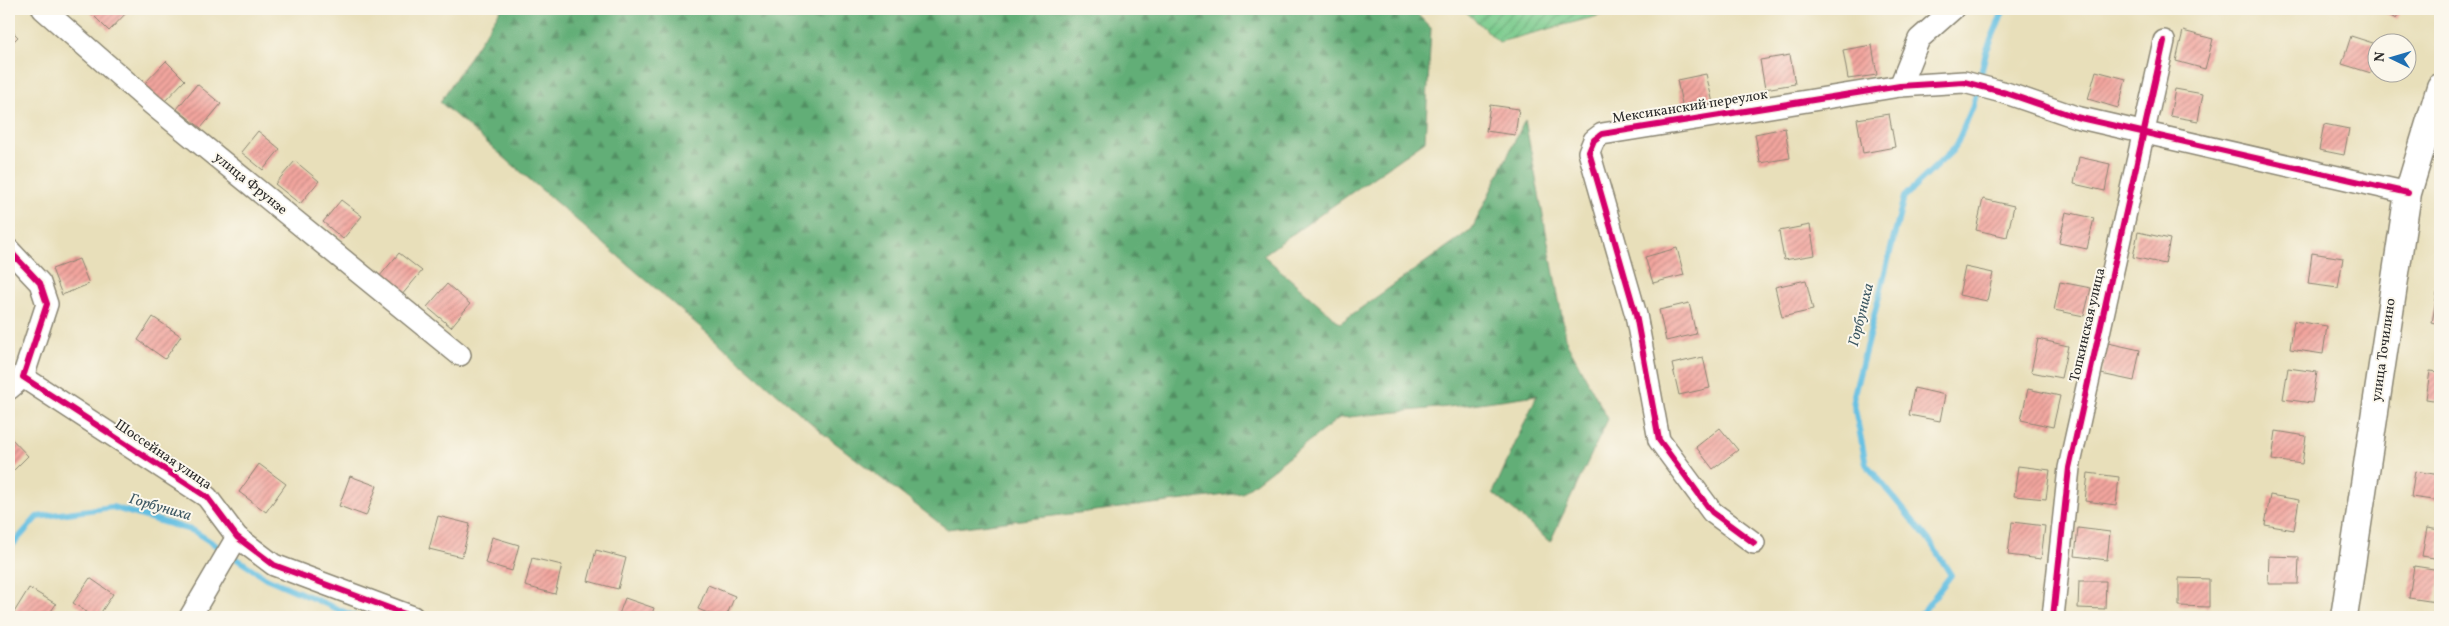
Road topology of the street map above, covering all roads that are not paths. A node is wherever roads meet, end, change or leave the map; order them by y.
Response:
1 (44, 9) edge
2 (1954, 9) edge
3 (2164, 41) dead end
4 (1900, 86) junction
5 (2440, 87) edge
6 (2144, 133) junction
7 (2408, 193) junction
8 (9, 250) edge
9 (460, 355) dead end
10 (16, 383) edge
11 (237, 537) junction
12 (1754, 543) dead end
13 (190, 617) edge
14 (413, 617) edge
15 (2053, 617) edge
16 (2344, 617) edge

1 - 9 street, улица Фрунзе
2 - 4 street
3 - 6 street, Топкинская улица
4 - 6 street, Мексиканский переулок
4 - 12 street, Мексиканский переулок
5 - 7 main road, улица Точилино
6 - 7 street, Мексиканский переулок
6 - 15 street, Топкинская улица
7 - 16 main road, улица Точилино
8 - 10 street, Шоссейная улица
10 - 11 street, Шоссейная улица
11 - 13 street
11 - 14 street, Шоссейная улица

